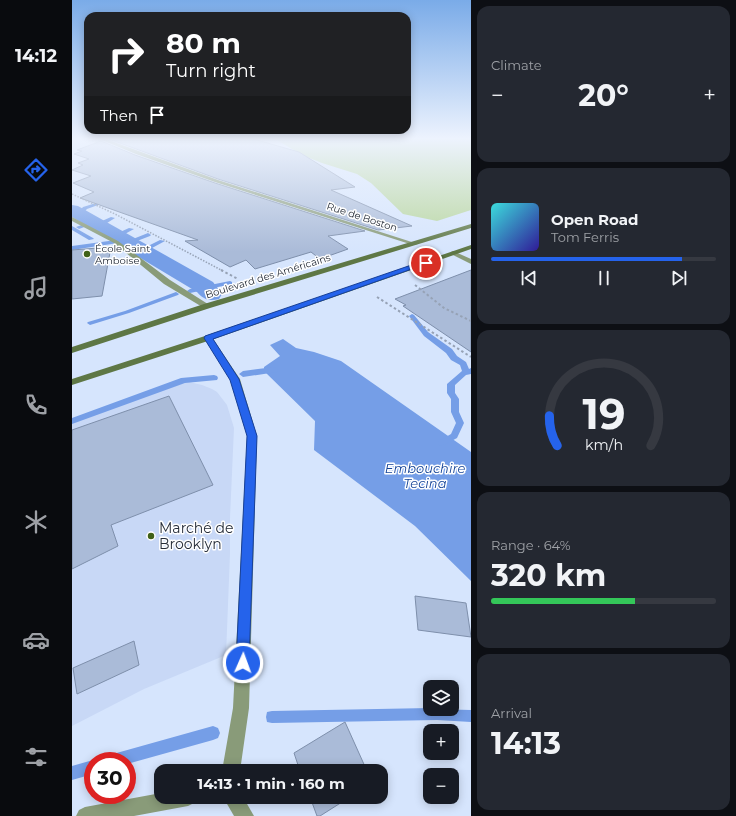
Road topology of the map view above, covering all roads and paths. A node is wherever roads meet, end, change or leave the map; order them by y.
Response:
1 (203, 176) edge
2 (72, 194) edge
3 (72, 219) edge
4 (471, 226) edge
5 (415, 244) junction
6 (471, 247) edge
7 (453, 253) junction
8 (471, 262) edge
9 (399, 272) junction
10 (358, 285) junction
11 (260, 290) junction
12 (207, 306) junction
13 (471, 321) edge
14 (208, 338) junction
15 (72, 350) edge
16 (471, 357) edge
17 (72, 382) edge
18 (232, 764) edge
19 (154, 803) edge
20 (237, 804) edge
21 (85, 816) edge
22 (245, 816) edge

1 - 5 street, Rue de Boston
2 - 11 path
3 - 12 street
4 - 5 main road, Boulevard des Américains
5 - 11 main road, Boulevard des Américains
6 - 7 main road
7 - 8 street
7 - 9 main road
9 - 10 main road
9 - 13 path
10 - 14 main road
10 - 16 path
11 - 12 main road, Boulevard des Américains
12 - 15 main road, Boulevard des Américains
14 - 17 main road
14 - 18 street
19 - 21 street
20 - 22 street

